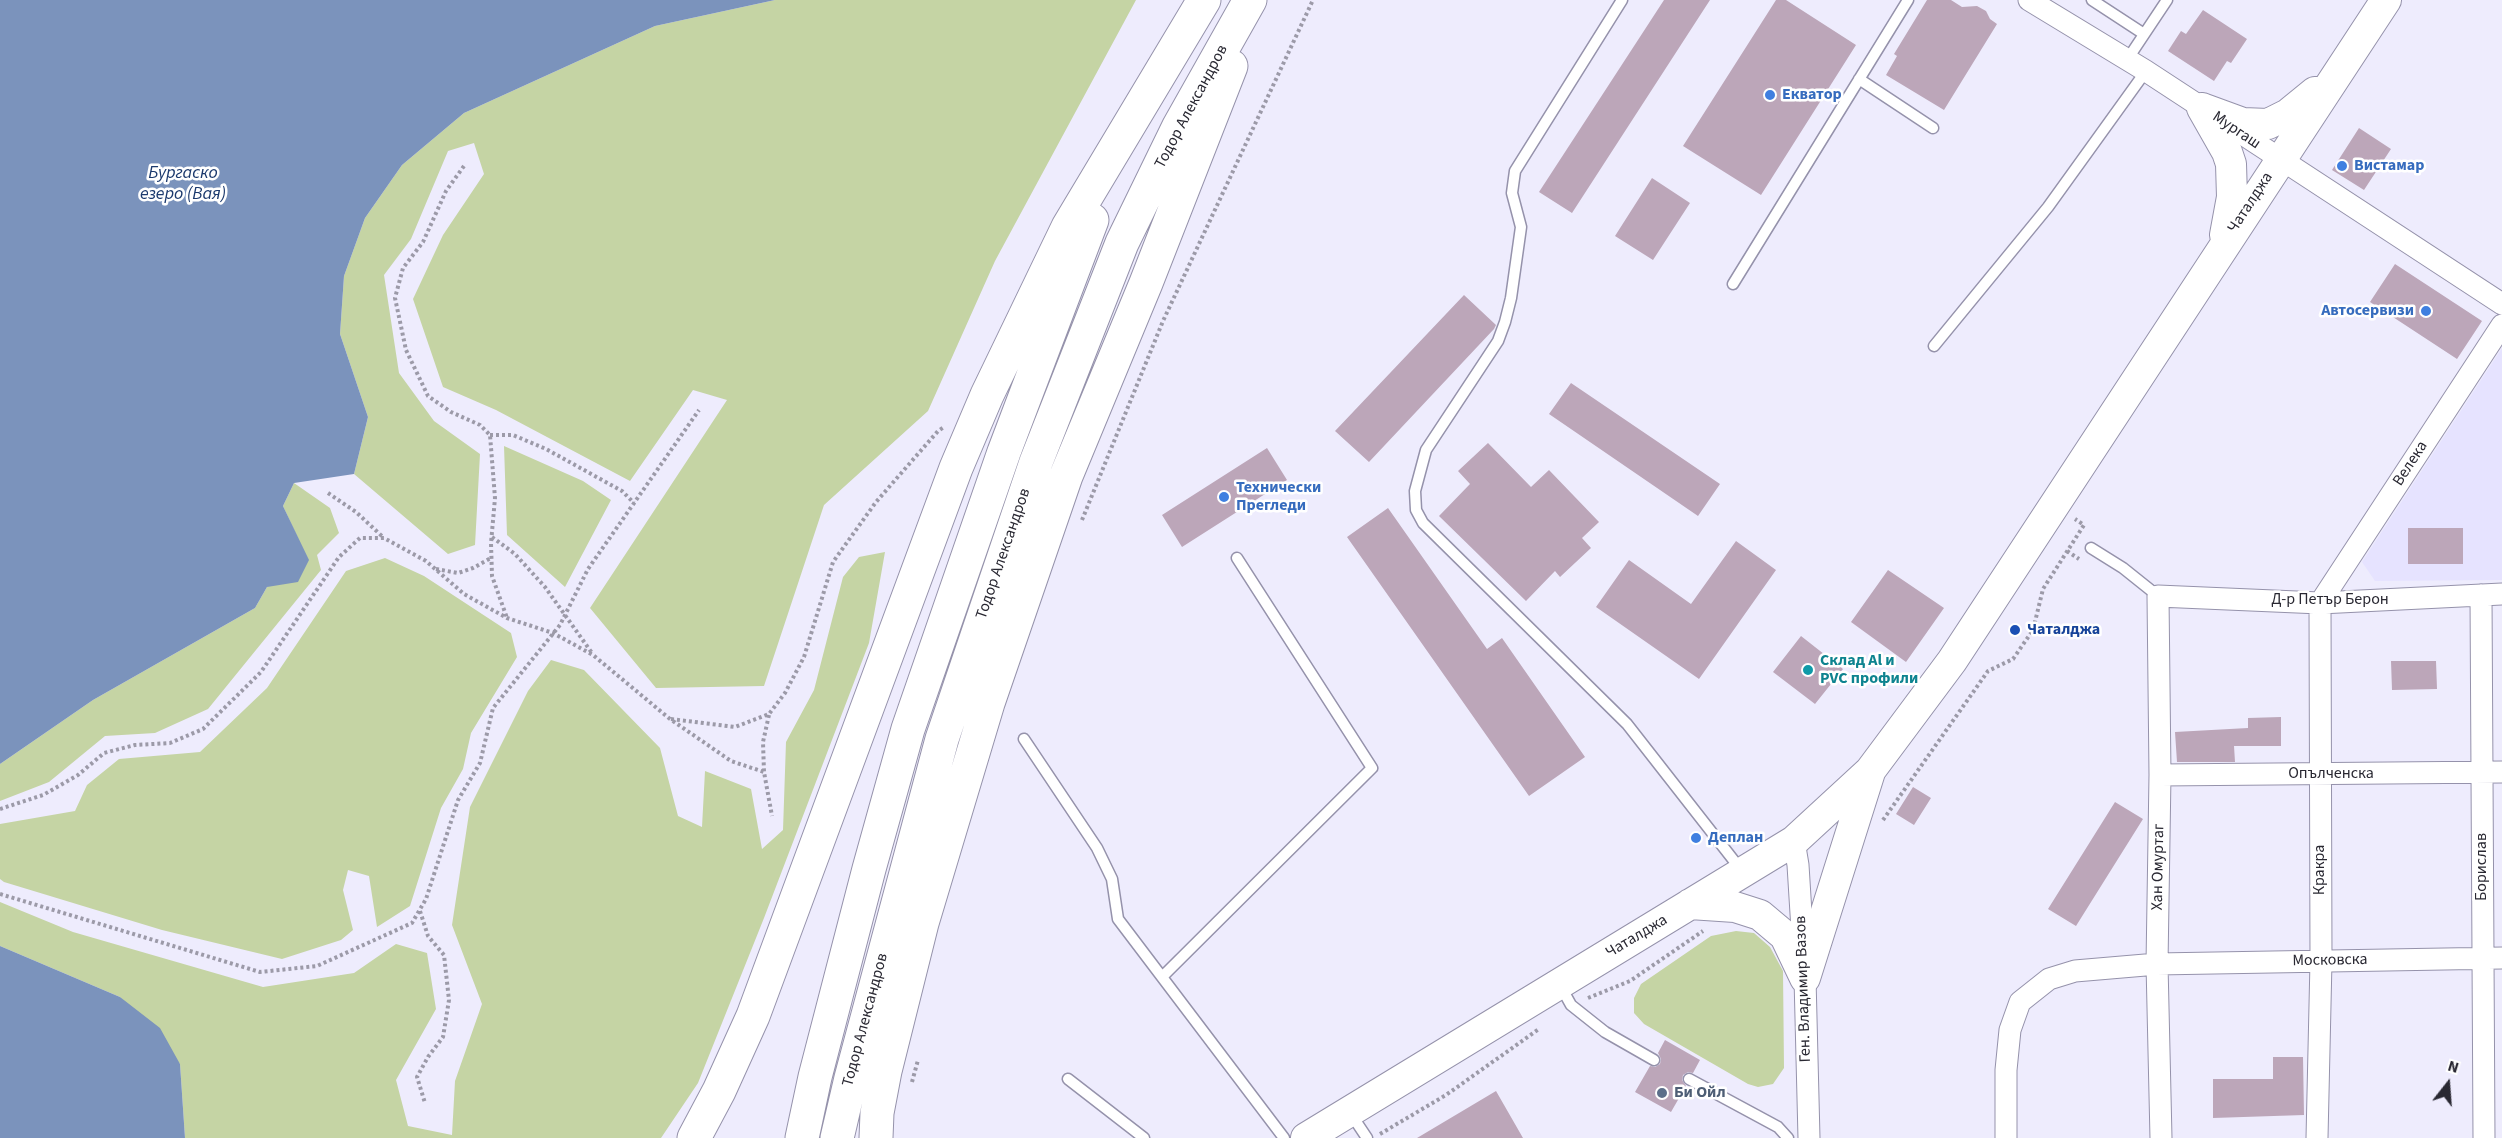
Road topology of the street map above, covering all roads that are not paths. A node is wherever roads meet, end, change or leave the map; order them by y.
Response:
1 (1205, 0) edge
2 (1250, 0) edge
3 (1255, 0) edge
4 (1622, 0) edge
5 (1908, 0) edge
6 (2029, 0) edge
7 (2092, 0) edge
8 (2167, 0) edge
9 (2386, 0) edge
10 (2145, 34) junction
11 (2127, 60) junction
12 (2146, 71) junction
13 (2337, 73) junction
14 (1859, 79) junction
15 (2202, 108) junction
16 (1933, 128) dead end
17 (2280, 160) junction
18 (2222, 248) junction
19 (1733, 284) dead end
20 (2502, 304) edge
21 (2502, 325) edge
22 (1934, 346) dead end
23 (2091, 548) dead end
24 (1237, 558) dead end
25 (2492, 595) edge
26 (2158, 596) junction
27 (2320, 603) junction
28 (1024, 739) dead end
29 (1870, 771) junction
30 (2492, 772) edge
31 (2320, 774) junction
32 (2160, 775) junction
33 (1794, 841) junction
34 (1743, 872) junction
35 (1690, 904) junction
36 (2492, 958) edge
37 (2321, 961) junction
38 (2157, 964) junction
39 (1162, 977) junction
40 (1805, 978) junction
41 (1559, 984) junction
42 (1654, 1060) dead end
43 (1068, 1079) dead end
44 (1689, 1079) dead end
45 (1349, 1111) junction
46 (694, 1138) edge
47 (802, 1138) edge
48 (837, 1138) edge
49 (876, 1138) edge
50 (1144, 1138) edge
51 (1284, 1138) edge
52 (1306, 1138) edge
53 (1366, 1138) edge
54 (1788, 1138) edge
55 (1809, 1138) edge
56 (2006, 1138) edge
57 (2161, 1138) edge
58 (2317, 1138) edge
59 (2484, 1138) edge

1 - 46 highway
1 - 47 highway, Тодор Александров
2 - 48 highway, Тодор Александров
3 - 49 highway
4 - 34 lane
5 - 14 lane
6 - 11 street, Мургаш
7 - 10 lane
8 - 10 lane
9 - 13 main road, Чаталджа
10 - 11 lane
11 - 12 street, Мургаш
12 - 15 street, Мургаш
12 - 22 lane
13 - 15 main road
13 - 17 main road, Чаталджа
14 - 16 lane
14 - 19 lane
15 - 17 street, Мургаш
15 - 18 main road
17 - 18 main road, Чаталджа
17 - 20 street, Мургаш
18 - 29 main road, Чаталджа
21 - 27 street, Велека
23 - 26 lane
24 - 39 lane
25 - 27 street, Д-р Петър Берон
25 - 30 street, Борислав
26 - 27 street, Д-р Петър Берон
26 - 32 street, Хан Омуртаг
27 - 31 street, Кракра
28 - 39 lane
29 - 33 main road, Чаталджа
29 - 40 main road
30 - 31 street, Опълченска
30 - 36 street, Борислав
31 - 32 street, Опълченска
31 - 37 street, Кракра
32 - 38 street, Хан Омуртаг
33 - 34 main road, Чаталджа
33 - 40 street, Ген. Владимир Вазов
34 - 35 main road, Чаталджа
35 - 40 main road
35 - 41 main road, Чаталджа
36 - 37 street, Московска
36 - 59 street, Борислав
37 - 38 street, Московска
37 - 58 street, Кракра
38 - 56 street, Московска
38 - 57 street, Хан Омуртаг
39 - 51 lane
40 - 55 street, Ген. Владимир Вазов
41 - 42 lane
41 - 45 main road, Чаталджа
43 - 50 lane
44 - 54 lane
45 - 52 main road, Чаталджа
45 - 53 lane

